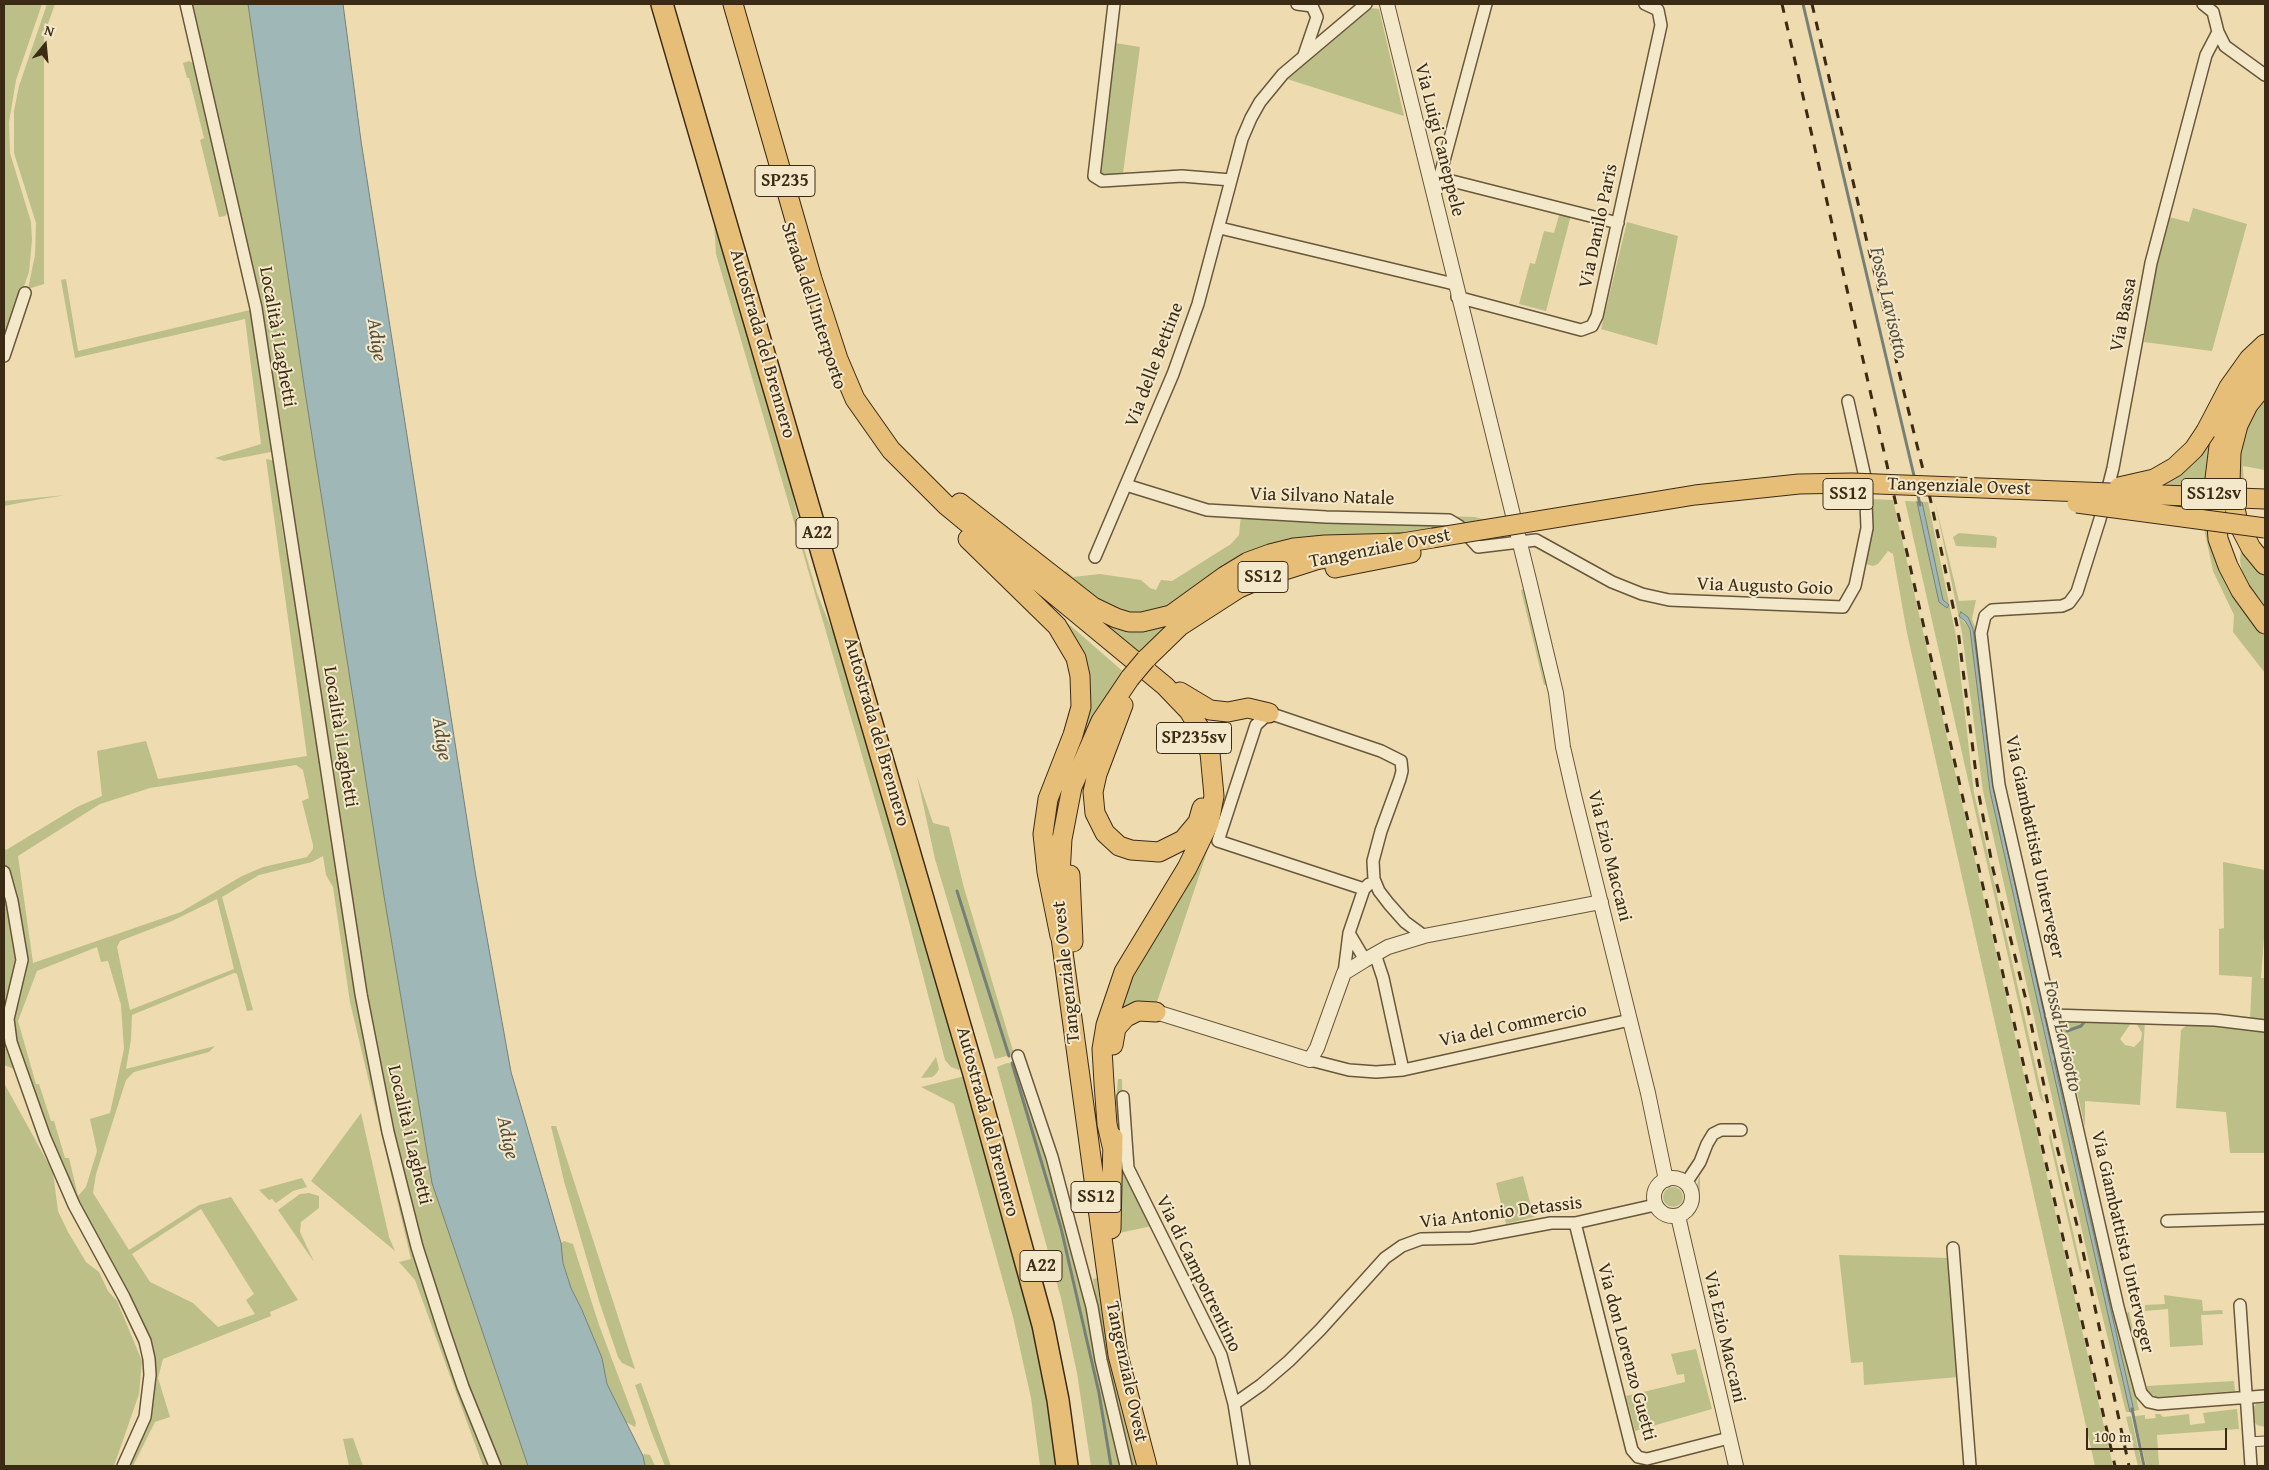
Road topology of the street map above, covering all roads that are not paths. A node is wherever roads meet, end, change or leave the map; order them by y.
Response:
1 (186, 4) edge
2 (662, 4) edge
3 (675, 4) edge
4 (722, 4) edge
5 (733, 4) edge
6 (1114, 4) edge
7 (1297, 4) edge
8 (1366, 4) edge
9 (1387, 4) edge
10 (1486, 4) edge
11 (1645, 4) edge
12 (2203, 4) edge
13 (2218, 32) junction
14 (1304, 55) junction
15 (2265, 75) edge
16 (1440, 178) junction
17 (1231, 180) junction
18 (1434, 198) junction
19 (1618, 223) junction
20 (1220, 228) junction
21 (1456, 291) junction
22 (25, 293) dead end
23 (2265, 344) edge
24 (4, 356) edge
25 (2265, 363) edge
26 (2265, 384) edge
27 (1848, 401) dead end
28 (914, 474) junction
29 (1126, 485) junction
30 (2214, 487) junction
31 (2067, 497) junction
32 (2265, 499) edge
33 (2234, 507) junction
34 (2265, 510) edge
35 (945, 517) junction
36 (2265, 528) edge
37 (1514, 542) junction
38 (1402, 543) junction
39 (1434, 543) junction
40 (1095, 558) dead end
41 (2265, 565) edge
42 (2069, 603) joint
43 (2265, 624) edge
44 (1150, 662) junction
45 (1134, 681) junction
46 (1165, 686) junction
47 (1123, 704) junction
48 (1269, 713) junction
49 (4, 872) edge
50 (1374, 879) junction
51 (1364, 889) junction
52 (1601, 902) junction
53 (1349, 933) junction
54 (1060, 936) junction
55 (1424, 936) junction
56 (1370, 957) junction
57 (1344, 973) junction
58 (1156, 1012) joint
59 (2051, 1015) junction
60 (1630, 1020) junction
61 (2265, 1026) edge
62 (1018, 1056) dead end
63 (1310, 1060) junction
64 (979, 1066) junction
65 (1403, 1070) junction
66 (1123, 1097) dead end
67 (1742, 1130) dead end
68 (1113, 1150) junction
69 (1666, 1180) junction
70 (1686, 1183) junction
71 (1656, 1205) junction
72 (1678, 1216) junction
73 (2265, 1218) edge
74 (2167, 1221) dead end
75 (1575, 1223) junction
76 (1111, 1229) junction
77 (1953, 1248) dead end
78 (2240, 1305) dead end
79 (2265, 1396) edge
80 (2245, 1398) junction
81 (1234, 1404) junction
82 (1729, 1438) junction
83 (2265, 1441) edge
84 (2249, 1442) junction
85 (122, 1466) edge
86 (495, 1466) edge
87 (1067, 1466) edge
88 (1079, 1466) edge
89 (1126, 1466) edge
90 (1149, 1466) edge
91 (1244, 1466) edge
92 (1736, 1466) edge
93 (1970, 1466) edge
94 (2251, 1466) edge

1 - 86 street, Località i Laghetti
2 - 64 highway, Autostrada del Brennero / A22
3 - 64 highway, Autostrada del Brennero / A22
4 - 35 highway, Strada dell'Interporto / SP235
5 - 28 highway, Strada dell'Interporto / SP235
6 - 17 street
7 - 14 street, Via delle Bettine
8 - 14 street, Via delle Bettine
9 - 18 street, Via Luigi Caneppele
10 - 16 street
11 - 19 street, Via Danilo Paris
12 - 13 street
13 - 15 street
13 - 42 street, Via Bassa
14 - 17 street, Via delle Bettine
16 - 18 street
16 - 19 street, Via Luigi Caneppele
17 - 20 street, Via delle Bettine
18 - 21 street, Via Luigi Caneppele
19 - 21 street, Via Danilo Paris
20 - 21 street
20 - 29 street, Via delle Bettine
21 - 37 street, Via Luigi Caneppele
22 - 24 street
23 - 31 highway, SS12sv, bridge
25 - 30 highway, SS12sv
26 - 33 highway, SS12sv
27 - 37 street, Via Augusto Goio
28 - 38 highway
28 - 46 highway, SP235sv
29 - 37 street, Via Silvano Natale
29 - 40 street, Via delle Bettine
30 - 33 highway
30 - 43 highway, SS12sv
31 - 32 highway, Tangenziale Ovest / SS12, bridge
31 - 34 highway, Tangenziale Ovest / SS12, bridge
31 - 36 highway, SS12sv, bridge
31 - 39 highway, Tangenziale Ovest / SS12
33 - 41 highway, SS12sv
35 - 47 highway, SP235sv
35 - 54 highway
37 - 52 street, Via Ezio Maccani
38 - 39 highway, Tangenziale Ovest / SS12
38 - 44 highway, Tangenziale Ovest / SS12
39 - 44 highway, Tangenziale Ovest / SS12
42 - 59 street, Via Giambattista Unterveger
44 - 45 highway, Tangenziale Ovest / SS12
45 - 47 highway, Tangenziale Ovest / SS12
45 - 54 highway, Tangenziale Ovest / SS12
46 - 48 highway
46 - 68 highway, SP235sv
47 - 76 highway, Tangenziale Ovest / SS12
48 - 50 street
48 - 51 street
49 - 85 street
50 - 51 street
50 - 55 street
51 - 53 street
52 - 55 street
52 - 60 street, Via Ezio Maccani
53 - 56 street
53 - 57 street
54 - 90 highway, Tangenziale Ovest / SS12
55 - 56 street
56 - 57 street
56 - 65 street
57 - 63 street
58 - 63 street, Via del Commercio
58 - 68 highway
59 - 61 street
59 - 80 street, Via Giambattista Unterveger
60 - 65 street, Via del Commercio
60 - 69 street, Via Ezio Maccani
62 - 89 street
63 - 65 street, Via del Commercio
64 - 87 highway, Autostrada del Brennero / A22
64 - 88 highway, Autostrada del Brennero / A22
66 - 81 street, Via di Campotrentino
67 - 70 street
68 - 76 highway, SP235sv
69 - 70 street
69 - 71 street
70 - 72 street
71 - 72 street
71 - 75 street, Via Antonio Detassis
72 - 82 street, Via Ezio Maccani
73 - 74 street
75 - 81 street, Via Antonio Detassis
75 - 82 street, Via don Lorenzo Guetti
76 - 90 highway, Tangenziale Ovest / SS12
77 - 93 street
78 - 80 street
79 - 80 street, Via Giambattista Unterveger
80 - 84 street
81 - 91 street, Via di Campotrentino
82 - 92 street, Via Ezio Maccani
83 - 84 street
84 - 94 street

